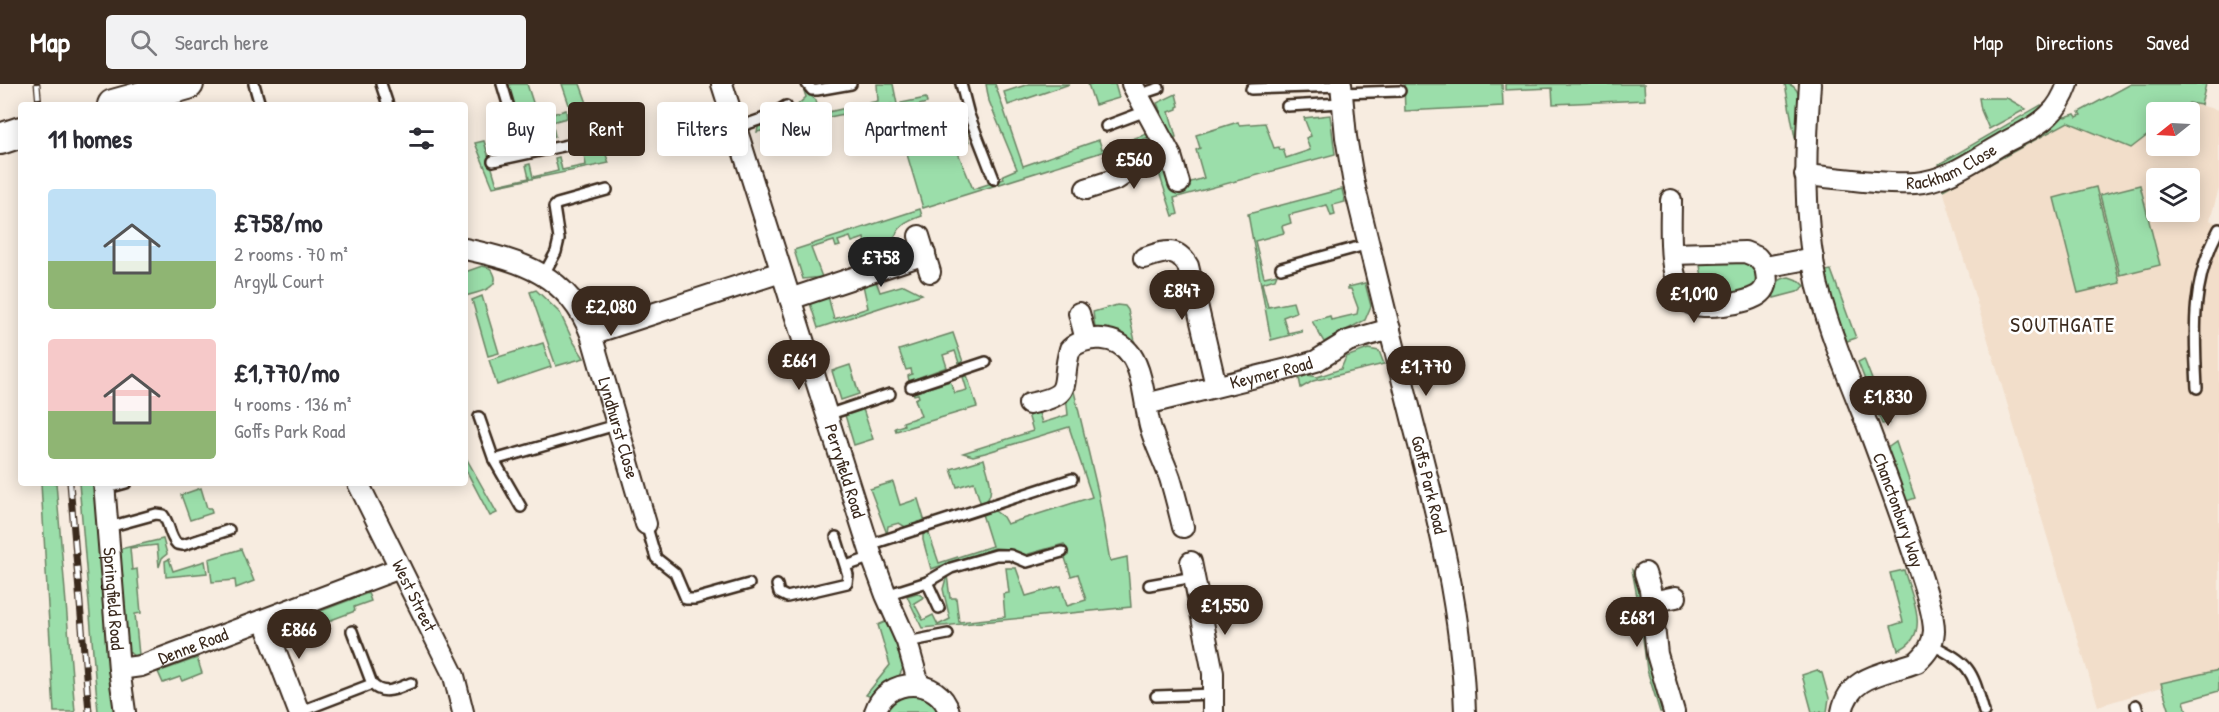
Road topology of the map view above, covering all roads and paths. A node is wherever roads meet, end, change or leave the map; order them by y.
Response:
1 (188, 84) edge
2 (254, 84) edge
3 (381, 84) edge
4 (502, 84) edge
5 (722, 84) edge
6 (807, 84) edge
7 (851, 84) edge
8 (961, 84) edge
9 (1810, 84) edge
10 (2068, 84) edge
11 (1159, 88) dead end
12 (1251, 89) dead end
13 (1400, 91) dead end
14 (1341, 92) edge
15 (1139, 97) edge
16 (129, 102) edge
17 (259, 102) edge
18 (387, 102) edge
19 (507, 102) edge
20 (728, 102) edge
21 (1287, 106) dead end
22 (1106, 126) dead end
23 (514, 156) edge
24 (745, 156) edge
25 (1171, 156) junction
26 (493, 161) dead end
27 (1805, 175) junction
28 (994, 178) dead end
29 (1179, 183) dead end
30 (1086, 189) dead end
31 (607, 190) dead end
32 (1671, 200) dead end
33 (2219, 229) edge
34 (1369, 244) junction
35 (468, 250) edge
36 (925, 254) dead end
37 (1672, 255) junction
38 (1144, 258) dead end
39 (1813, 258) junction
40 (1765, 267) junction
41 (1281, 268) dead end
42 (781, 272) junction
43 (544, 274) junction
44 (790, 299) junction
45 (1080, 313) dead end
46 (1390, 329) junction
47 (591, 334) junction
48 (1086, 340) junction
49 (986, 362) dead end
50 (1216, 386) junction
51 (911, 387) dead end
52 (2197, 388) dead end
53 (890, 394) dead end
54 (1029, 404) dead end
55 (1146, 404) junction
56 (827, 415) junction
57 (479, 417) dead end
58 (616, 425) junction
59 (494, 460) junction
60 (1072, 480) dead end
61 (104, 486) edge
62 (359, 486) edge
63 (521, 507) dead end
64 (646, 524) joint
65 (106, 525) junction
66 (1183, 527) dead end
67 (229, 530) dead end
68 (836, 537) dead end
69 (871, 551) junction
70 (1062, 552) dead end
71 (846, 566) junction
72 (400, 568) junction
73 (1192, 569) joint
74 (1645, 573) dead end
75 (927, 582) junction
76 (750, 584) dead end
77 (777, 585) dead end
78 (1149, 585) dead end
79 (886, 595) junction
80 (1676, 597) dead end
81 (1652, 602) junction
82 (939, 608) dead end
83 (264, 621) junction
84 (352, 631) dead end
85 (948, 634) dead end
86 (907, 642) junction
87 (1932, 645) junction
88 (119, 669) junction
89 (411, 683) dead end
90 (372, 684) junction
91 (920, 685) junction
92 (1156, 696) dead end
93 (1214, 703) edge
94 (125, 712) edge
95 (299, 712) edge
96 (463, 712) edge
97 (875, 712) edge
98 (949, 712) edge
99 (1465, 712) edge
100 (1674, 712) edge
101 (1842, 712) edge
102 (1984, 712) edge

1 - 16 main road
2 - 17 lane
3 - 18 lane
4 - 19 lane
5 - 20 street, Perryfield Road
6 - 7 lane
8 - 28 lane
9 - 27 street, Chanctonbury Way
10 - 27 street, Rackham Close
11 - 15 lane
12 - 14 lane
13 - 14 lane
14 - 21 lane
14 - 34 street, Goffs Park Road
15 - 22 lane
15 - 25 street
23 - 26 lane
24 - 42 street, Perryfield Road
25 - 29 street
25 - 30 street
27 - 39 street, Chanctonbury Way
31 - 43 lane
32 - 37 street
33 - 52 lane
34 - 41 lane
34 - 46 street, Goffs Park Road
35 - 43 street, Lyndhurst Close
36 - 44 street
37 - 40 street
37 - 40 street
38 - 50 street
39 - 40 street
39 - 87 street, Chanctonbury Way
42 - 44 street, Perryfield Road
42 - 47 street
43 - 47 street, Lyndhurst Close
44 - 56 street, Perryfield Road
45 - 48 street
46 - 50 street, Keymer Road
46 - 99 street, Goffs Park Road
47 - 58 street, Lyndhurst Close
48 - 54 street
48 - 55 street
49 - 51 lane
50 - 55 street, Keymer Road
53 - 56 lane
55 - 66 street
56 - 69 street, Perryfield Road
57 - 59 lane
58 - 59 lane
58 - 64 street, Lyndhurst Close
59 - 63 lane
60 - 69 lane
61 - 65 street, Springfield Road
62 - 72 street, West Street
64 - 76 lane
65 - 67 lane
65 - 88 street, Springfield Road
68 - 71 lane
69 - 71 lane
69 - 79 street, Perryfield Road
70 - 75 lane
71 - 77 lane
72 - 83 street, Denne Road
72 - 96 street, West Street
73 - 78 lane
73 - 93 street
74 - 81 street
75 - 79 lane
75 - 82 lane
79 - 86 street, Perryfield Road
80 - 81 street
81 - 100 street
83 - 88 street, Denne Road
83 - 95 street
84 - 90 lane
85 - 86 lane
86 - 91 street, Perryfield Road
87 - 101 street
87 - 102 lane
88 - 94 street, Springfield Road
89 - 90 lane
90 - 95 lane
91 - 97 street
91 - 98 street
92 - 93 lane

